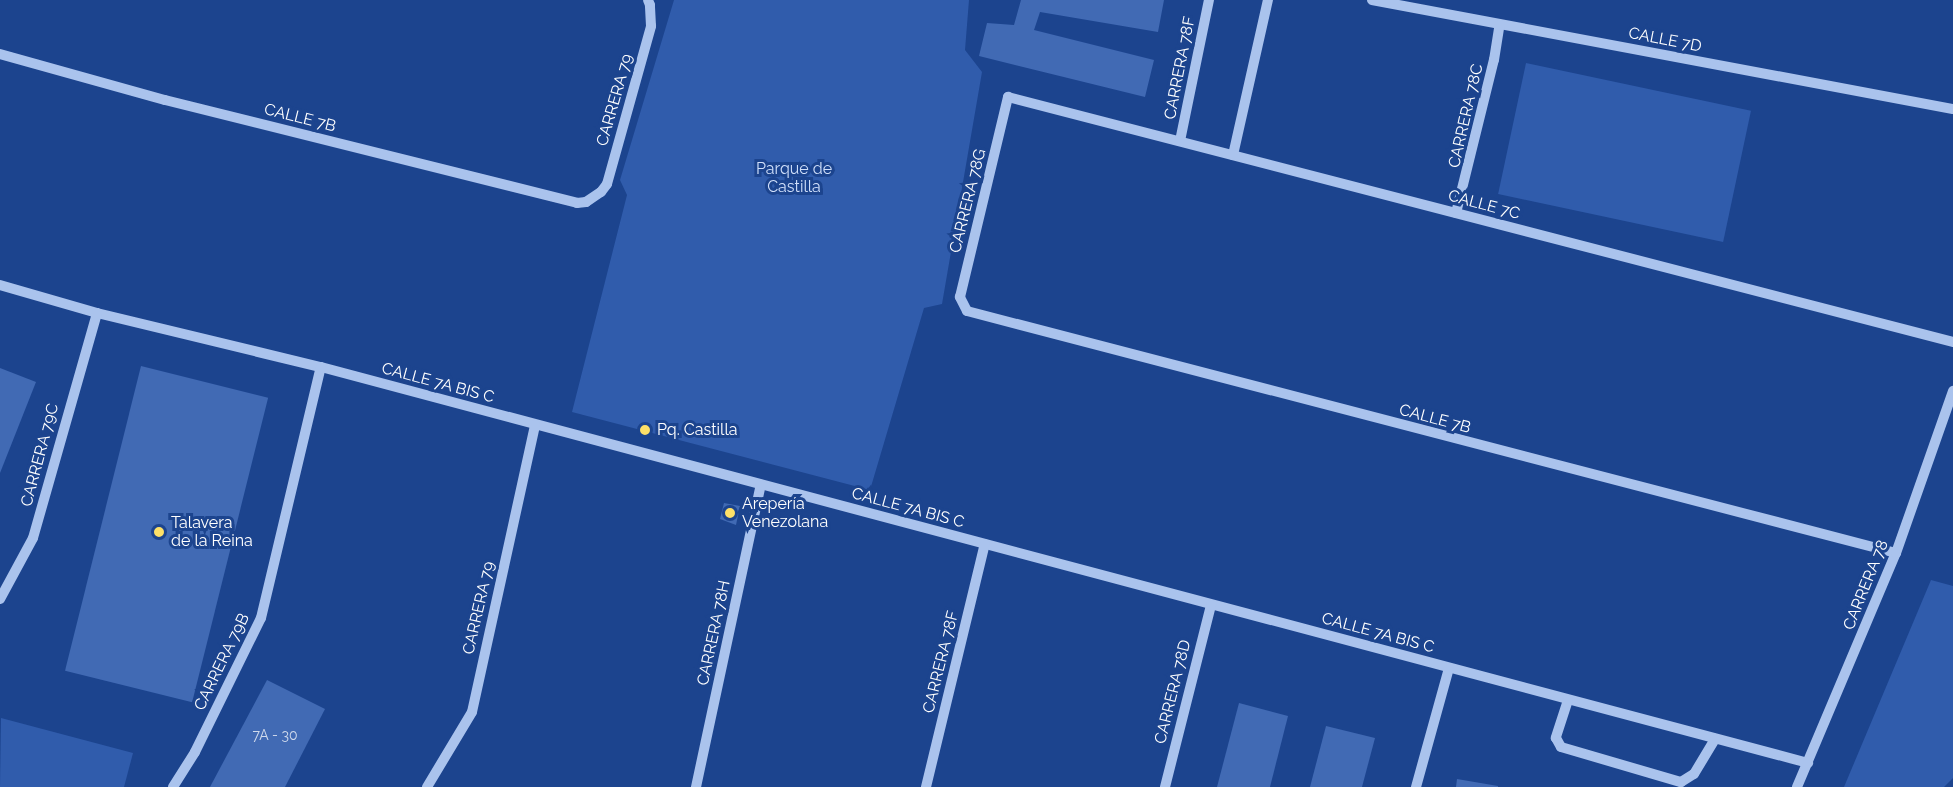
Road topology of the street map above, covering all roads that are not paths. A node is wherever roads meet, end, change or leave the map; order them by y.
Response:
1 (1209, 0) edge
2 (1268, 0) edge
3 (1372, 0) edge
4 (649, 2) edge
5 (1500, 24) junction
6 (0, 54) edge
7 (1008, 97) joint
8 (1953, 109) edge
9 (1180, 141) junction
10 (1233, 155) junction
11 (593, 198) joint
12 (1456, 213) junction
13 (0, 285) edge
14 (967, 311) joint
15 (97, 313) junction
16 (1953, 342) edge
17 (321, 367) junction
18 (1953, 391) edge
19 (535, 425) junction
20 (761, 485) junction
21 (985, 544) junction
22 (1896, 553) junction
23 (0, 599) edge
24 (1211, 605) junction
25 (1449, 668) junction
26 (1568, 700) junction
27 (1716, 739) junction
28 (1808, 763) junction
29 (173, 787) edge
30 (427, 787) edge
31 (696, 787) edge
32 (926, 787) edge
33 (1165, 787) edge
34 (1416, 787) edge
35 (1797, 787) edge

1 - 9 street, CARRERA 78F
2 - 10 street
3 - 5 street, CALLE 7D
4 - 11 street, CARRERA 79
5 - 8 street, CALLE 7D
5 - 12 street, CARRERA 78C
6 - 11 street, CALLE 7B
7 - 9 street, CALLE 7C
7 - 14 street, CARRERA 78G
9 - 10 street, CALLE 7C
10 - 12 street, CALLE 7C
12 - 16 street, CALLE 7C
13 - 15 street, CALLE 7A BIS C
14 - 22 street, CALLE 7B
15 - 17 street, CALLE 7A BIS C
15 - 23 street, CARRERA 79C
17 - 19 street, CALLE 7A BIS C
17 - 29 street, CARRERA 79B
18 - 22 street, CARRERA 78
19 - 20 street, CALLE 7A BIS C
19 - 30 street, CARRERA 79
20 - 21 street, CALLE 7A BIS C
20 - 31 street, CARRERA 78H
21 - 24 street, CALLE 7A BIS C
21 - 32 street, CARRERA 78F
22 - 28 street, CARRERA 78
24 - 25 street, CALLE 7A BIS C
24 - 33 street, CARRERA 78D
25 - 26 street, CALLE 7A BIS C
25 - 34 street
26 - 27 street, CALLE 7A BIS C
26 - 27 street
27 - 28 street, CALLE 7A BIS C
28 - 35 street, CARRERA 78

